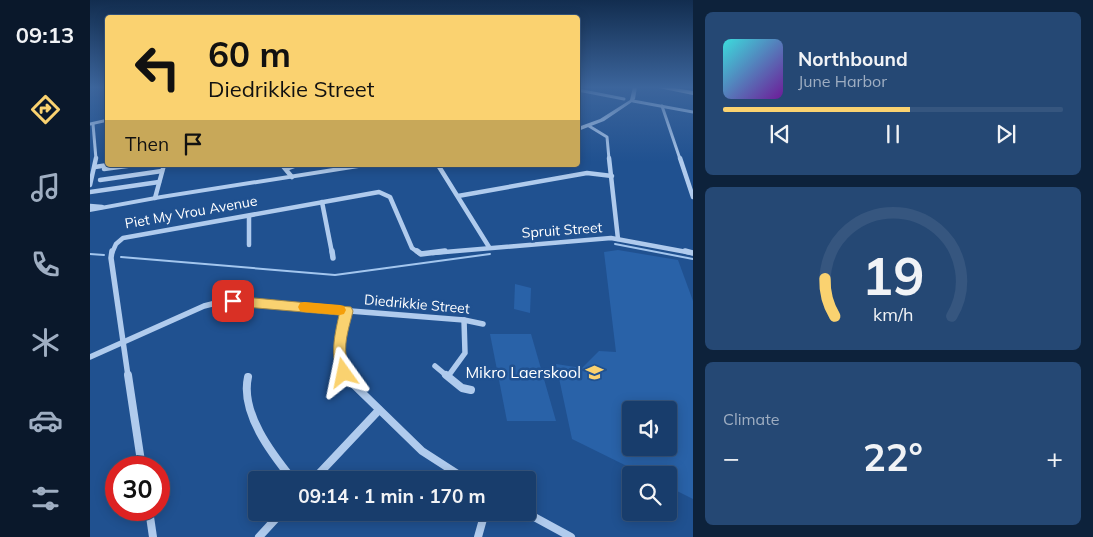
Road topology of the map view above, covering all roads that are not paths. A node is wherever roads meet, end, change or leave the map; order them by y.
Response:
1 (614, 112) edge
2 (664, 112) edge
3 (105, 121) edge
4 (91, 124) edge
5 (589, 126) junction
6 (580, 128) edge
7 (105, 165) edge
8 (95, 167) junction
9 (119, 167) edge
10 (163, 167) edge
11 (284, 167) edge
12 (352, 167) edge
13 (439, 167) edge
14 (104, 169) dead end
15 (162, 171) junction
16 (292, 176) junction
17 (612, 176) junction
18 (100, 180) dead end
19 (159, 182) junction
20 (90, 185) edge
21 (90, 192) edge
22 (458, 196) junction
23 (693, 197) edge
24 (155, 198) junction
25 (144, 200) junction
26 (322, 202) junction
27 (90, 206) edge
28 (107, 207) junction
29 (90, 210) edge
30 (90, 215) edge
31 (249, 216) junction
32 (618, 239) junction
33 (249, 244) dead end
34 (489, 247) junction
35 (693, 253) edge
36 (432, 254) joint
37 (333, 258) dead end
38 (346, 311) junction
39 (464, 320) junction
40 (483, 324) dead end
41 (124, 342) junction
42 (90, 357) edge
43 (435, 366) dead end
44 (449, 375) junction
45 (248, 377) dead end
46 (470, 390) dead end
47 (379, 410) junction
48 (140, 456) edge
49 (286, 471) edge
50 (321, 471) edge
51 (453, 471) edge
52 (536, 518) edge
53 (151, 521) edge
54 (274, 521) edge
55 (482, 521) edge
56 (153, 537) edge
57 (259, 537) edge
58 (478, 537) edge
59 (571, 537) edge

1 - 5 street
2 - 23 street
3 - 4 street
4 - 8 street
5 - 6 street
5 - 17 street
7 - 8 street
8 - 20 street
9 - 14 street
10 - 15 street
11 - 16 street
12 - 16 street
13 - 22 street
15 - 18 street
15 - 19 street
16 - 24 street
17 - 22 street
17 - 32 street
19 - 21 street
19 - 24 street
22 - 34 street
24 - 25 street
25 - 28 street
25 - 30 street
26 - 31 street, Piet My Vrou Avenue
26 - 36 street, Piet My Vrou Avenue
26 - 37 street
27 - 28 street
28 - 29 street
31 - 33 street
31 - 41 street, Piet My Vrou Avenue
32 - 34 street, Spruit Street
32 - 35 street, Spruit Street
34 - 36 street, Spruit Street
38 - 39 street, Diedrikkie Street
38 - 41 street, Diedrikkie Street
38 - 47 street
39 - 40 street, Diedrikkie Street
39 - 44 street
41 - 42 street, Diedrikkie Street
41 - 48 street, Piet My Vrou Avenue
43 - 44 street
44 - 46 street
45 - 49 street
47 - 50 street
47 - 51 street
52 - 59 street
53 - 56 street
54 - 57 street
55 - 58 street

